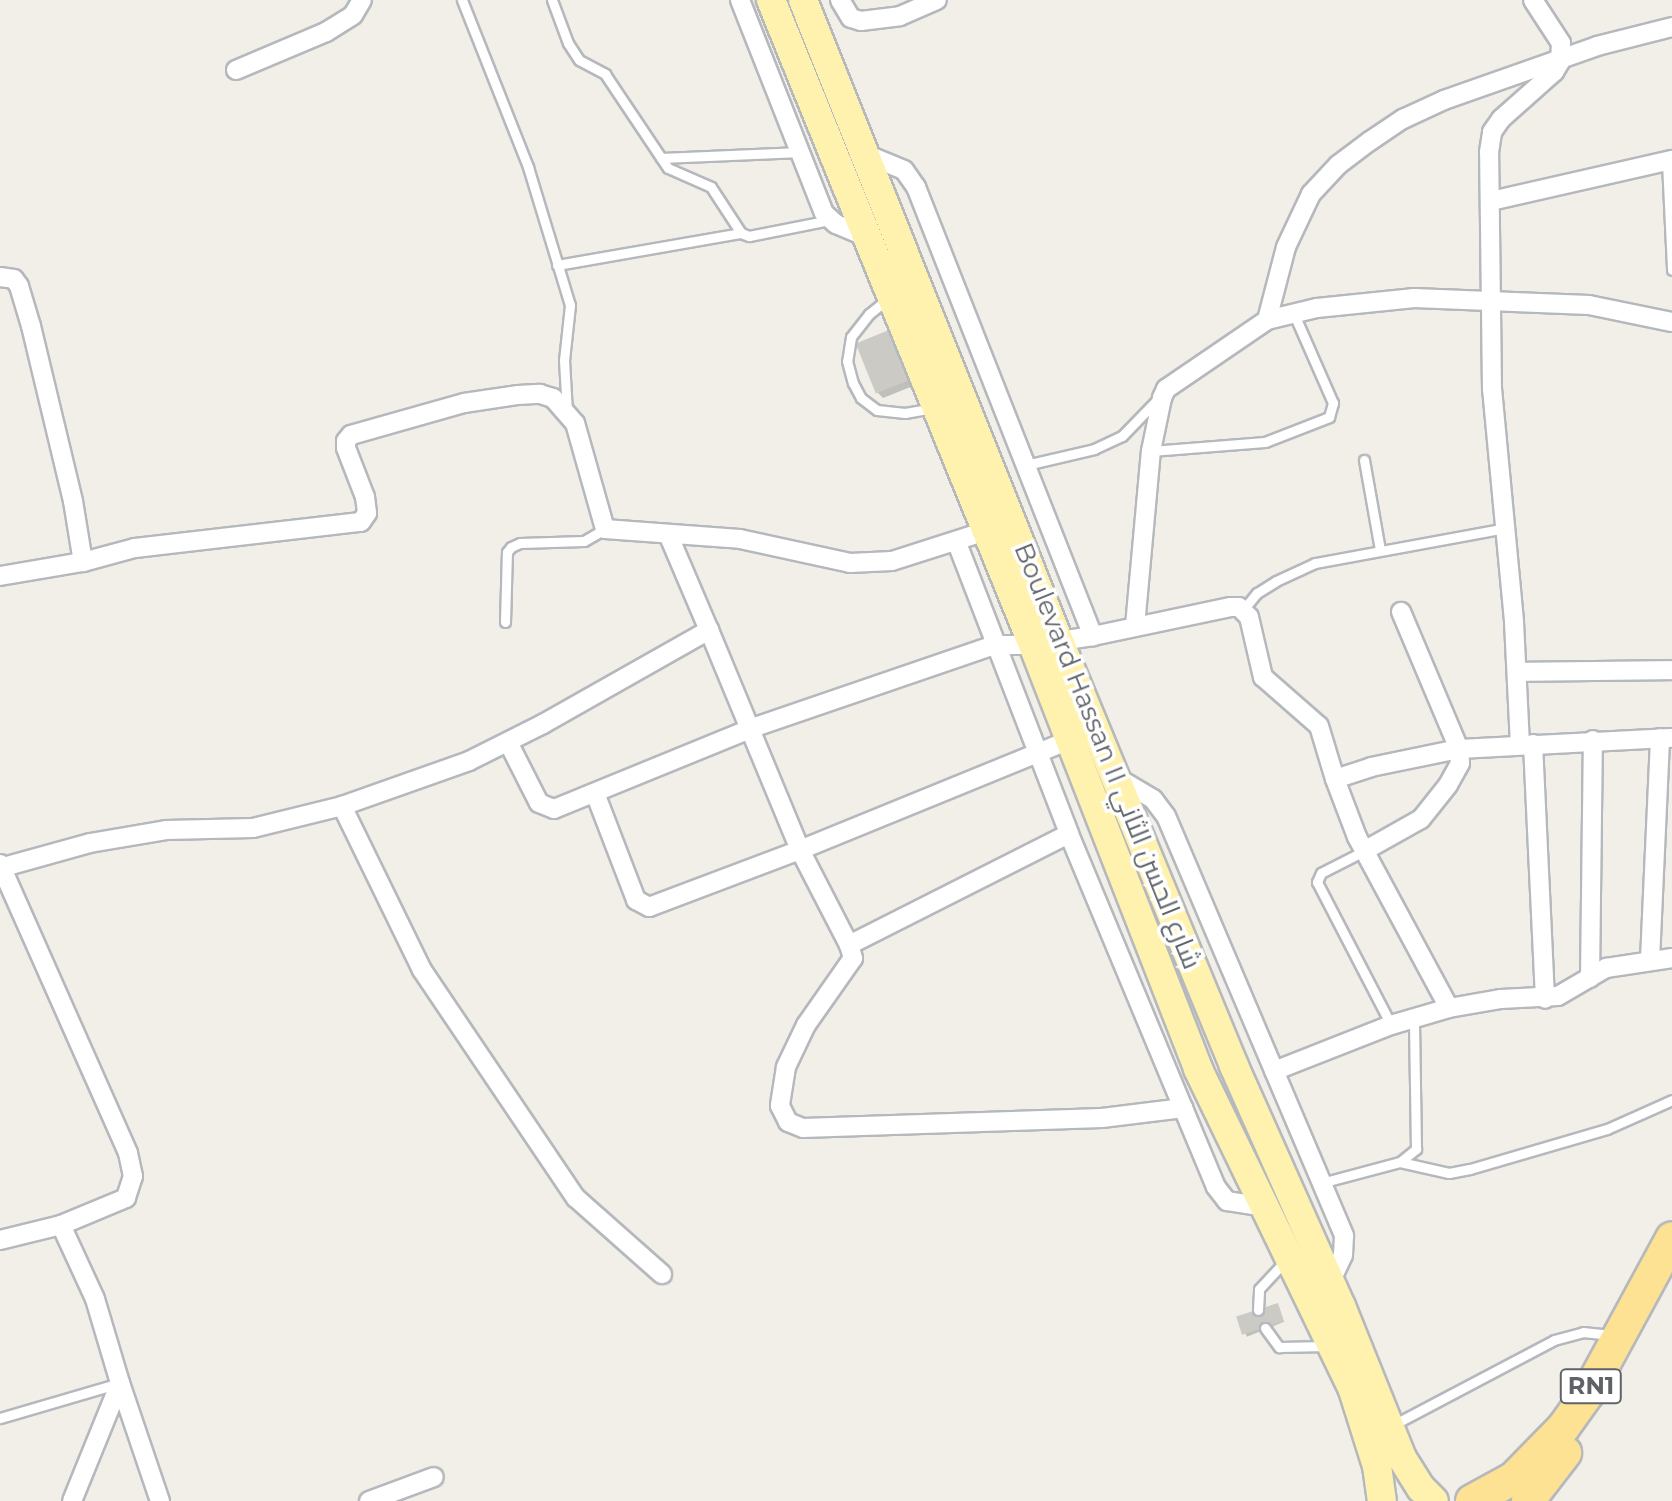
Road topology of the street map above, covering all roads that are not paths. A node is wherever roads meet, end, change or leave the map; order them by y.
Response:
1 (362, 0) edge
2 (462, 0) edge
3 (552, 0) edge
4 (740, 0) edge
5 (771, 0) edge
6 (803, 0) edge
7 (840, 0) edge
8 (937, 0) edge
9 (1533, 0) edge
10 (1672, 27) edge
11 (1561, 58) junction
12 (236, 70) dead end
13 (801, 152) junction
14 (863, 153) junction
15 (661, 158) junction
16 (1670, 161) edge
17 (1491, 201) junction
18 (830, 220) junction
19 (741, 233) junction
20 (867, 237) junction
21 (557, 265) junction
22 (1672, 270) edge
23 (0, 277) edge
24 (904, 290) junction
25 (1492, 302) junction
26 (1293, 312) junction
27 (1267, 320) junction
28 (1672, 322) edge
29 (1166, 389) junction
30 (936, 407) junction
31 (567, 412) junction
32 (1151, 451) junction
33 (1364, 460) dead end
34 (1026, 465) junction
35 (1506, 527) junction
36 (605, 529) junction
37 (986, 531) junction
38 (668, 534) junction
39 (957, 543) junction
40 (1380, 550) junction
41 (83, 562) junction
42 (0, 576) edge
43 (1243, 610) junction
44 (1401, 612) dead end
45 (505, 622) dead end
46 (1135, 626) junction
47 (709, 630) junction
48 (1093, 636) junction
49 (1046, 643) junction
50 (995, 645) junction
51 (1672, 670) edge
52 (1517, 672) junction
53 (752, 728) junction
54 (1666, 738) edge
55 (1070, 740) junction
56 (1593, 740) junction
57 (508, 742) junction
58 (1526, 744) junction
59 (1459, 749) junction
60 (1038, 754) junction
61 (1116, 777) junction
62 (1335, 779) junction
63 (595, 793) junction
64 (342, 806) junction
65 (1069, 834) junction
66 (800, 850) junction
67 (1364, 851) junction
68 (0, 867) edge
69 (849, 945) junction
70 (1672, 958) edge
71 (1650, 960) junction
72 (1590, 978) junction
73 (1545, 999) junction
74 (1449, 1008) junction
75 (1414, 1018) junction
76 (1391, 1025) junction
77 (1274, 1071) junction
78 (1672, 1100) edge
79 (1183, 1108) junction
80 (1400, 1162) junction
81 (1321, 1183) junction
82 (1264, 1207) junction
83 (61, 1225) junction
84 (1672, 1238) edge
85 (0, 1240) edge
86 (1290, 1257) junction
87 (1672, 1270) edge
88 (662, 1274) dead end
89 (1330, 1283) junction
90 (1258, 1310) dead end
91 (1265, 1328) dead end
92 (1618, 1337) junction
93 (1332, 1346) junction
94 (120, 1383) junction
95 (0, 1418) edge
96 (1389, 1427) junction
97 (434, 1477) dead end
98 (72, 1501) edge
99 (160, 1501) edge
100 (369, 1501) edge
101 (1382, 1501) edge
102 (1434, 1501) edge
103 (1472, 1501) edge
104 (1528, 1501) edge

1 - 12 street
2 - 21 lane
3 - 15 lane
4 - 13 street
5 - 20 main road, Boulevard Hassan II شارع الحسن الثاني
6 - 14 main road, Boulevard Hassan II شارع الحسن الثاني
7 - 8 street
9 - 11 street
10 - 11 street
11 - 17 street
11 - 27 street
13 - 15 lane
13 - 18 street
14 - 24 main road, Boulevard Hassan II شارع الحسن الثاني
14 - 34 street
15 - 19 lane
16 - 17 street
16 - 22 lane
17 - 25 street
18 - 19 lane
18 - 20 street
19 - 21 lane
20 - 24 main road, Boulevard Hassan II شارع الحسن الثاني
21 - 31 lane
23 - 41 street
24 - 30 main road, Boulevard Hassan II شارع الحسن الثاني
24 - 30 lane
24 - 49 main road, Boulevard Hassan II شارع الحسن الثاني
25 - 26 street
25 - 28 street
25 - 35 street
26 - 27 street
26 - 32 lane
27 - 29 street
29 - 32 street
29 - 34 lane
30 - 37 main road, Boulevard Hassan II شارع الحسن الثاني
31 - 36 street
31 - 41 street
32 - 46 street
33 - 40 lane
34 - 48 street
35 - 40 lane
35 - 52 street
36 - 38 street
36 - 45 lane
37 - 39 street
37 - 49 main road, Boulevard Hassan II شارع الحسن الثاني
38 - 39 street
38 - 47 street
39 - 50 street
40 - 43 lane
41 - 42 street
43 - 46 street
43 - 62 street
44 - 59 street
46 - 48 street
47 - 53 street
47 - 57 street
48 - 49 street
49 - 50 street
49 - 55 main road, Boulevard Hassan II شارع الحسن الثاني
49 - 61 main road, Boulevard Hassan II شارع الحسن الثاني
50 - 53 street
50 - 60 street
51 - 52 street
52 - 58 street
53 - 63 street
53 - 66 street
54 - 56 street
54 - 71 street
55 - 60 street
55 - 82 main road, Boulevard Hassan II شارع الحسن الثاني
56 - 58 street
56 - 72 street
57 - 63 street
57 - 64 street
58 - 59 street
58 - 73 street
59 - 62 street
59 - 67 street
60 - 65 street
60 - 66 street
61 - 77 street
61 - 89 main road, Boulevard Hassan II شارع الحسن الثاني
62 - 67 street
63 - 66 street
64 - 68 street
64 - 88 street
65 - 69 street
65 - 79 street
66 - 69 street
67 - 74 street
67 - 76 lane
68 - 83 street
69 - 79 street
70 - 71 street
71 - 72 street
72 - 73 street
73 - 74 street
74 - 75 street
75 - 76 street
75 - 80 lane
76 - 77 street
77 - 81 street
78 - 80 lane
79 - 82 street
80 - 81 lane
81 - 89 street
82 - 86 main road, Boulevard Hassan II شارع الحسن الثاني
83 - 85 street
83 - 94 street
84 - 92 highway, RN1
86 - 90 lane
86 - 93 main road, Boulevard Hassan II شارع الحسن الثاني
87 - 104 highway, RN1
89 - 96 main road, Boulevard Hassan II شارع الحسن الثاني
91 - 93 lane
92 - 96 lane
92 - 103 highway, RN1
93 - 101 main road, Boulevard Hassan II شارع الحسن الثاني
94 - 95 lane
94 - 98 street
94 - 99 street
96 - 102 main road, Boulevard Hassan II شارع الحسن الثاني
97 - 100 street

